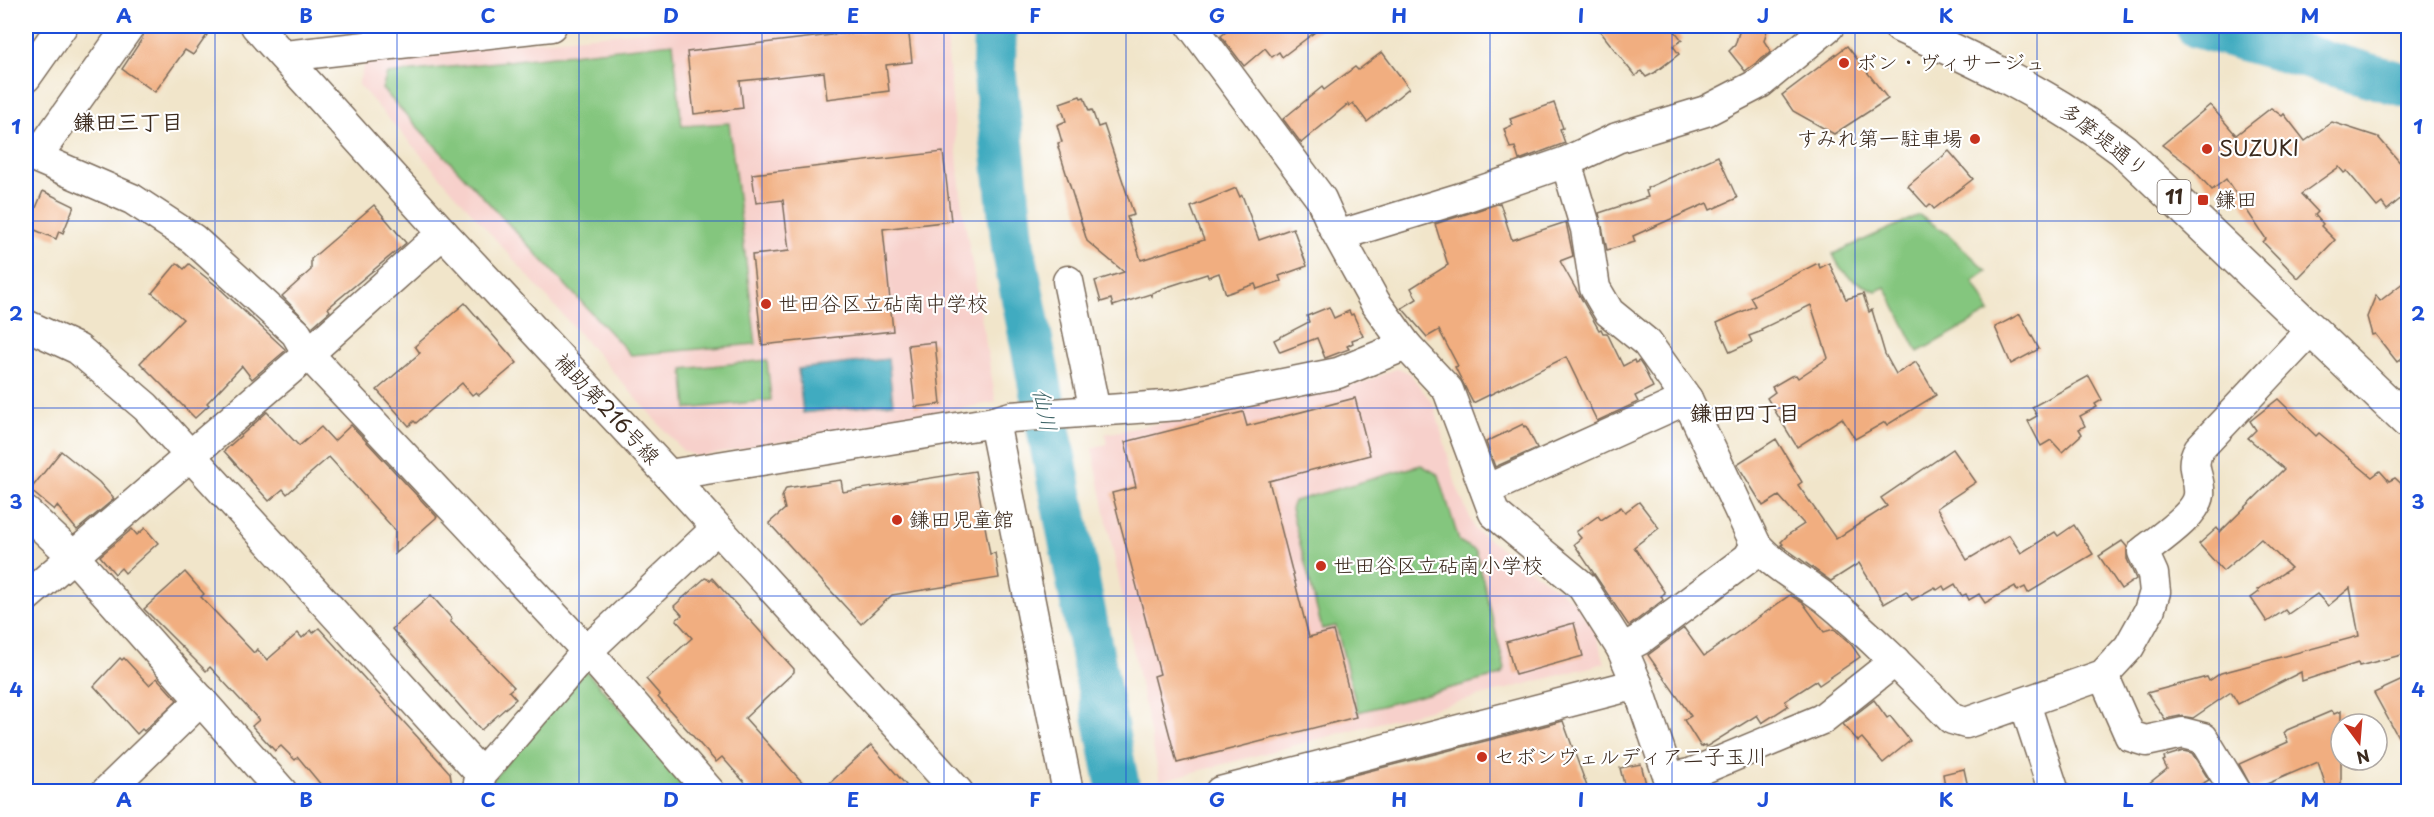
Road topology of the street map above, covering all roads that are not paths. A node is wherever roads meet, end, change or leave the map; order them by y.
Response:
1 (62, 26) edge
2 (129, 26) edge
3 (256, 26) edge
4 (551, 26) edge
5 (1192, 26) edge
6 (1828, 26) edge
7 (1900, 26) edge
8 (285, 56) junction
9 (26, 77) edge
10 (31, 154) edge
11 (1566, 162) junction
12 (443, 233) junction
13 (1340, 235) junction
14 (1068, 281) dead end
15 (26, 325) edge
16 (2312, 329) junction
17 (1406, 345) junction
18 (308, 354) junction
19 (1687, 399) junction
20 (1086, 412) junction
21 (1003, 419) junction
22 (2409, 422) edge
23 (191, 455) junction
24 (669, 475) junction
25 (1486, 490) junction
26 (26, 512) edge
27 (717, 528) junction
28 (1756, 545) junction
29 (74, 557) junction
30 (26, 597) edge
31 (1622, 650) junction
32 (587, 651) junction
33 (1895, 661) junction
34 (2103, 675) junction
35 (1637, 684) junction
36 (201, 700) junction
37 (2025, 704) junction
38 (479, 783) edge
39 (1673, 785) edge
40 (106, 792) edge
41 (282, 792) edge
42 (710, 792) edge
43 (958, 792) edge
44 (1068, 792) edge
45 (1220, 792) edge
46 (2054, 792) edge
47 (2236, 792) edge

1 - 9 street
2 - 10 street
3 - 8 street, 補助第216号線
4 - 8 street
5 - 13 street
6 - 11 street
7 - 16 main road, 多摩堤通り / 11
8 - 12 street, 補助第216号線
10 - 18 street
11 - 13 street
11 - 19 street
12 - 18 street
12 - 24 street, 補助第216号線
13 - 17 street
14 - 20 street
15 - 23 street
16 - 22 main road, 多摩堤通り / 11
16 - 34 street
17 - 20 street
17 - 25 street
18 - 23 street
18 - 32 street
19 - 25 street
19 - 28 street
20 - 21 street
21 - 24 street
21 - 44 street
23 - 29 street
23 - 38 street
24 - 27 street, 補助第216号線
25 - 31 street
26 - 29 street
27 - 32 street
27 - 43 street, 補助第216号線
28 - 31 street
28 - 33 street
29 - 30 street
29 - 36 street
31 - 35 street
32 - 38 street
32 - 42 street
33 - 37 street
33 - 39 street
34 - 37 street
34 - 47 street
35 - 39 street
35 - 45 street
36 - 40 street
36 - 41 street
37 - 46 street

